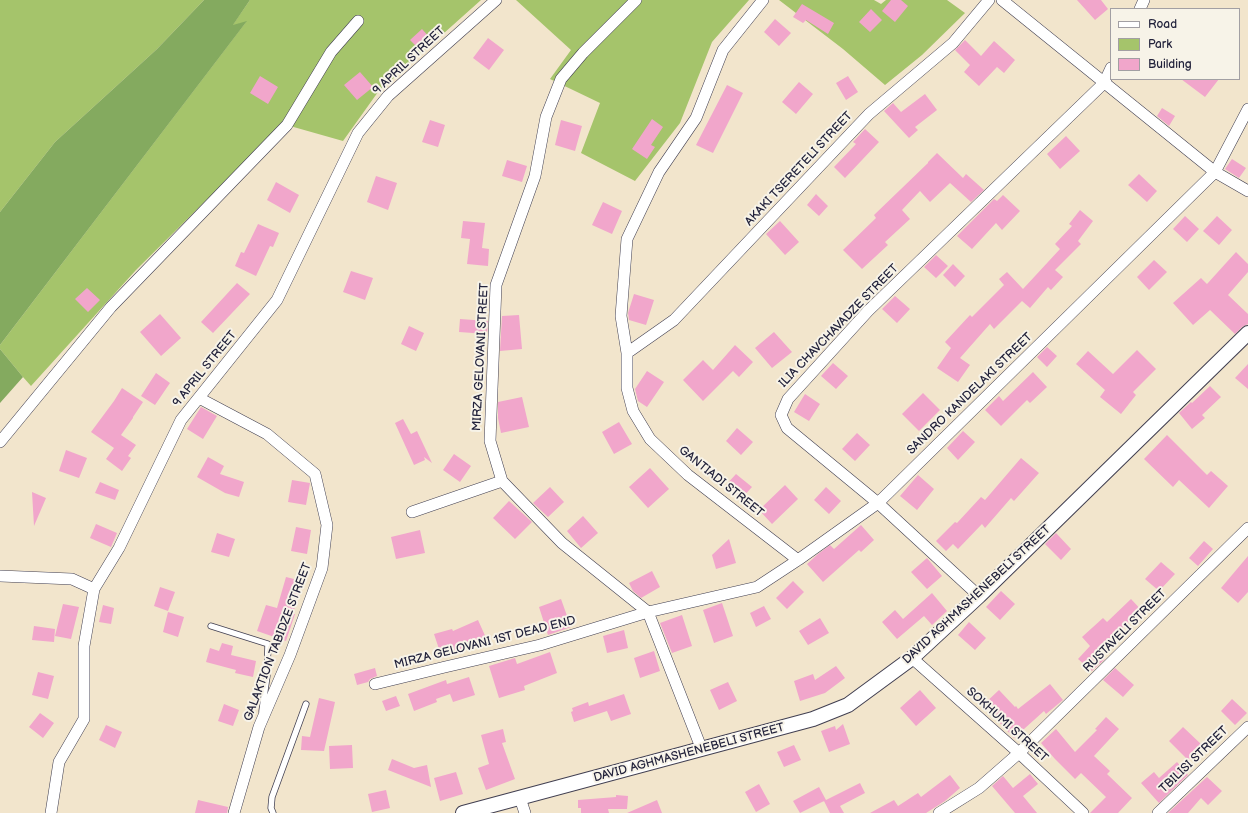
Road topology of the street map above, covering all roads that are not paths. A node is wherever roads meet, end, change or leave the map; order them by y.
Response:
1 (496, 0) edge
2 (636, 0) edge
3 (764, 0) edge
4 (989, 0) edge
5 (1002, 0) edge
6 (358, 22) dead end
7 (1110, 70) edge
8 (1104, 83) junction
9 (1248, 109) edge
10 (1215, 172) junction
11 (1248, 191) edge
12 (1248, 333) edge
13 (627, 353) junction
14 (199, 398) junction
15 (0, 442) edge
16 (502, 481) junction
17 (878, 503) junction
18 (412, 512) dead end
19 (1248, 528) edge
20 (798, 560) junction
21 (0, 576) edge
22 (94, 589) junction
23 (979, 596) junction
24 (648, 612) junction
25 (211, 626) dead end
26 (912, 658) junction
27 (375, 684) dead end
28 (306, 704) dead end
29 (260, 727) junction
30 (1248, 727) edge
31 (702, 750) junction
32 (1020, 753) junction
33 (520, 798) junction
34 (51, 813) edge
35 (234, 813) edge
36 (273, 813) edge
37 (463, 813) edge
38 (525, 813) edge
39 (939, 813) edge
40 (1083, 813) edge
41 (1158, 813) edge

1 - 14 street, 9 APRIL STREET
2 - 16 street, MIRZA GELOVANI STREET
3 - 13 street, GANTIADI STREET
4 - 13 street, AKAKI TSERETELI STREET
5 - 8 street
6 - 15 street
7 - 8 street, ILIA CHAVCHAVADZE STREET
8 - 10 street
8 - 17 street, ILIA CHAVCHAVADZE STREET
9 - 10 street, SANDRO KANDELAKI STREET
10 - 11 street
10 - 17 street, SANDRO KANDELAKI STREET
12 - 23 street, DAVID AGHMASHENEBELI STREET
13 - 20 street, GANTIADI STREET
14 - 22 street, 9 APRIL STREET
14 - 29 street, GALAKTION TABIDZE STREET
16 - 18 street
16 - 24 street, MIRZA GELOVANI STREET
17 - 20 street, SANDRO KANDELAKI STREET
17 - 23 street, ILIA CHAVCHAVADZE STREET
19 - 32 street, RUSTAVELI STREET
20 - 24 street, SANDRO KANDELAKI STREET
21 - 22 street
22 - 34 street, 9 APRIL STREET
23 - 26 street, DAVID AGHMASHENEBELI STREET
24 - 27 street, MIRZA GELOVANI 1ST DEAD END
24 - 31 street, MIRZA GELOVANI STREET
25 - 29 lane
26 - 31 street, DAVID AGHMASHENEBELI STREET
26 - 32 street, SOKHUMI STREET
28 - 36 lane
29 - 35 street, GALAKTION TABIDZE STREET
30 - 41 street, TBILISI STREET
31 - 33 street, DAVID AGHMASHENEBELI STREET
32 - 39 street, RUSTAVELI STREET
32 - 40 street, SOKHUMI STREET
33 - 37 street, DAVID AGHMASHENEBELI STREET
33 - 38 street

